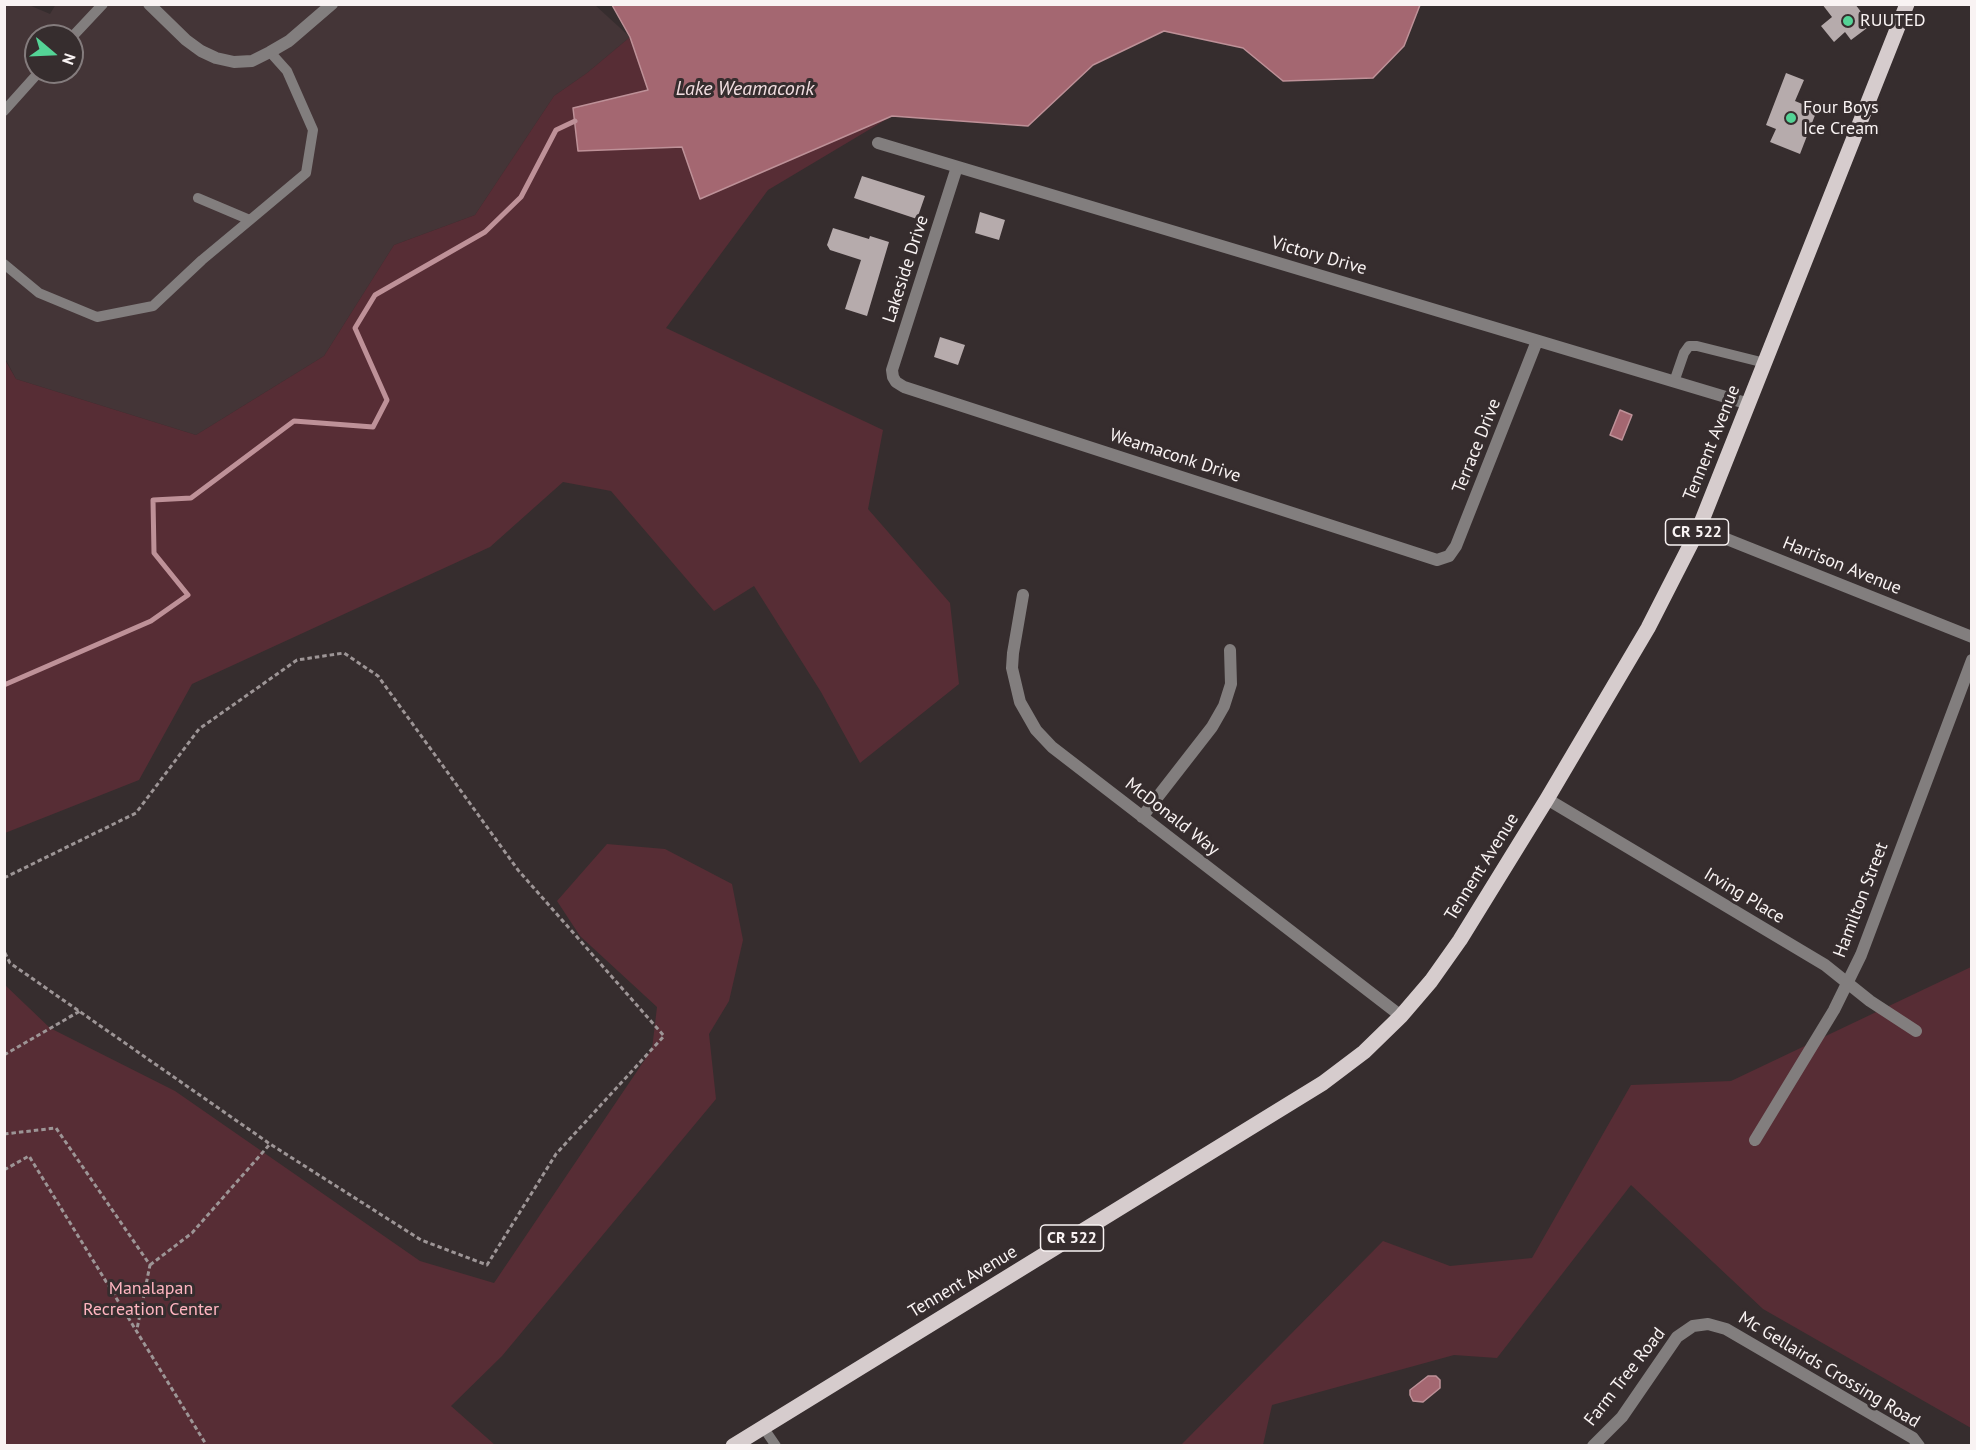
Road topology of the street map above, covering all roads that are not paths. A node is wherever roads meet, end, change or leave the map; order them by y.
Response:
1 (103, 4) edge
2 (149, 4) edge
3 (332, 4) edge
4 (1907, 4) edge
5 (84, 24) edge
6 (270, 52) junction
7 (28, 84) edge
8 (4, 111) edge
9 (879, 143) dead end
10 (957, 167) junction
11 (198, 198) dead end
12 (250, 219) junction
13 (4, 264) edge
14 (1537, 341) junction
15 (1765, 363) junction
16 (896, 382) joint
17 (1674, 382) junction
18 (1749, 404) junction
19 (1699, 528) junction
20 (1444, 559) joint
21 (1023, 595) dead end
22 (1971, 637) edge
23 (1230, 650) dead end
24 (1971, 660) edge
25 (1547, 799) junction
26 (1142, 817) junction
27 (1847, 983) junction
28 (1401, 1016) junction
29 (1916, 1031) dead end
30 (1755, 1140) dead end
31 (1720, 1326) joint
32 (763, 1427) junction
33 (733, 1446) edge
34 (776, 1446) edge
35 (1593, 1446) edge
36 (1919, 1446) edge

1 - 5 lane
2 - 6 street
3 - 6 street
4 - 15 main road, Tennent Avenue / CR 522
6 - 12 lane
7 - 8 lane
9 - 10 street, Victory Drive
10 - 14 street, Victory Drive
10 - 16 street, Lakeside Drive
11 - 12 lane
12 - 13 lane
14 - 17 street, Victory Drive
14 - 20 street, Terrace Drive
15 - 17 lane
15 - 18 main road, Tennent Avenue / CR 522
16 - 20 street, Weamaconk Drive
17 - 18 street, Victory Drive
18 - 19 main road, Tennent Avenue / CR 522
19 - 22 street, Harrison Avenue
19 - 25 main road, Tennent Avenue / CR 522
21 - 26 street, McDonald Way
23 - 26 street
24 - 27 street, Hamilton Street
25 - 27 street, Irving Place
25 - 28 main road, Tennent Avenue / CR 522
26 - 28 street, McDonald Way
27 - 29 street, Irving Place
27 - 30 street, Hamilton Street
28 - 32 main road, Tennent Avenue / CR 522
31 - 35 street, Farm Tree Road
31 - 36 street, Mc Gellairds Crossing Road
32 - 33 main road, Tennent Avenue / CR 522
32 - 34 lane

